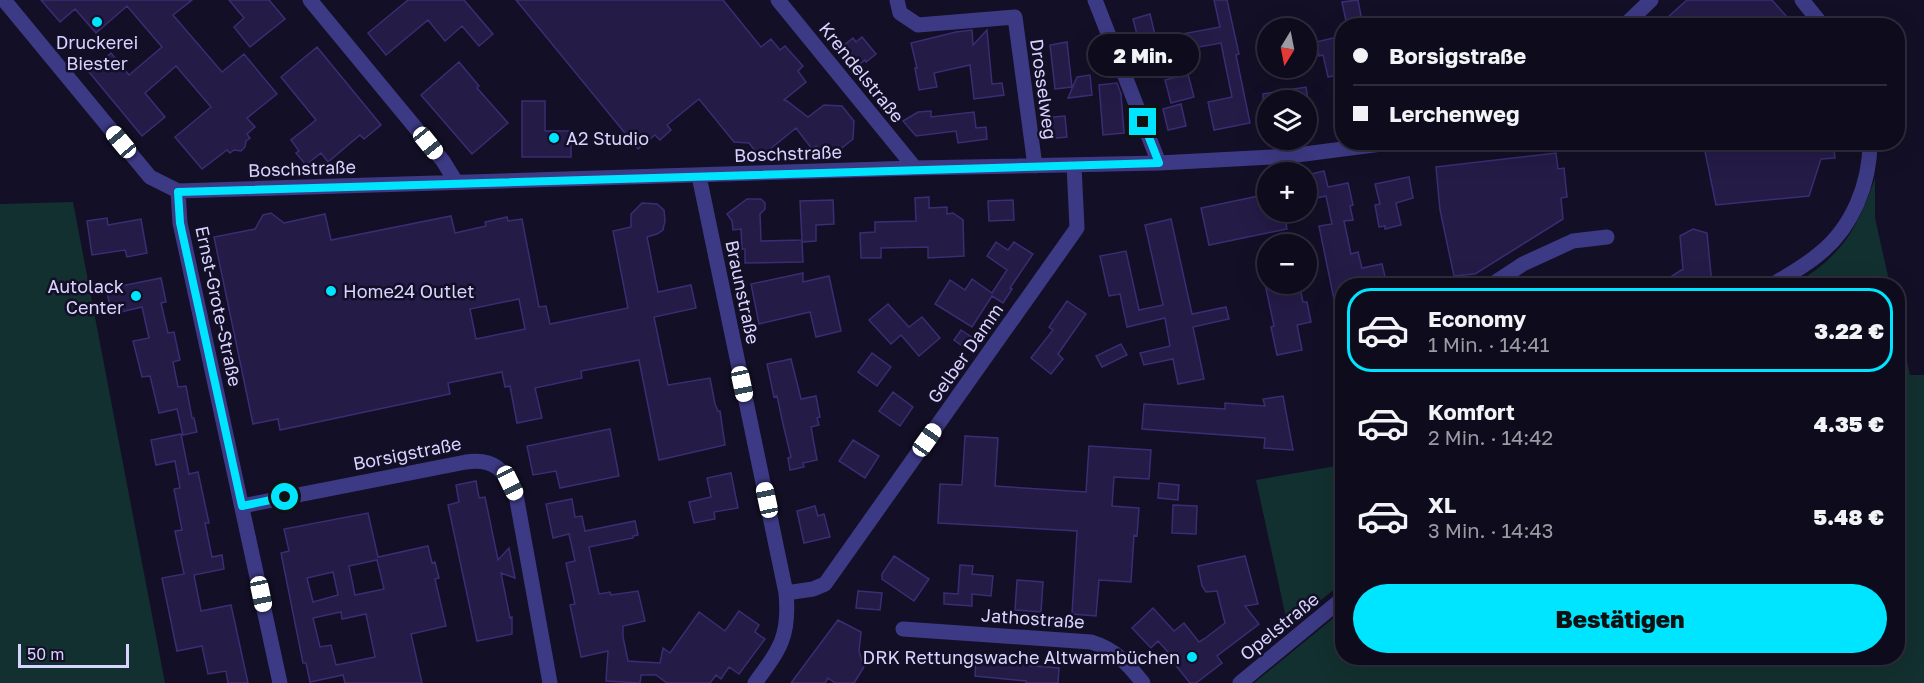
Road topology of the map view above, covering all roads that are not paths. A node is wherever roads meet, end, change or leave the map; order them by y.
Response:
1 (4, 0) edge
2 (310, 0) edge
3 (778, 0) edge
4 (897, 0) edge
5 (1095, 0) edge
6 (1652, 0) edge
7 (1802, 0) edge
8 (1633, 18) edge
9 (1817, 18) edge
10 (1335, 150) edge
11 (1869, 150) edge
12 (1159, 163) junction
13 (1074, 165) junction
14 (1035, 166) junction
15 (915, 168) junction
16 (699, 176) junction
17 (456, 182) junction
18 (178, 192) junction
19 (1607, 237) dead end
20 (1502, 278) edge
21 (1783, 278) edge
22 (242, 506) junction
23 (786, 593) junction
24 (1335, 605) edge
25 (903, 629) dead end
26 (280, 683) edge
27 (550, 683) edge
28 (755, 683) edge
29 (1143, 683) edge
30 (1239, 683) edge

1 - 18 street
2 - 17 street
3 - 15 street, Krendelstraße
4 - 14 street, Drosselweg
5 - 12 street
6 - 8 street
7 - 9 street
10 - 12 street, Boschstraße
11 - 21 street
12 - 13 street, Boschstraße
13 - 14 street, Boschstraße
13 - 23 street, Gelber Damm
14 - 15 street, Boschstraße
15 - 16 street, Boschstraße
16 - 17 street, Boschstraße
16 - 23 street, Braunstraße
17 - 18 street, Boschstraße
18 - 22 street, Ernst-Grote-Straße
19 - 20 street
22 - 26 street, Ernst-Grote-Straße
22 - 27 street, Borsigstraße
23 - 28 street
24 - 30 street, Opelstraße
25 - 29 street, Jathostraße

